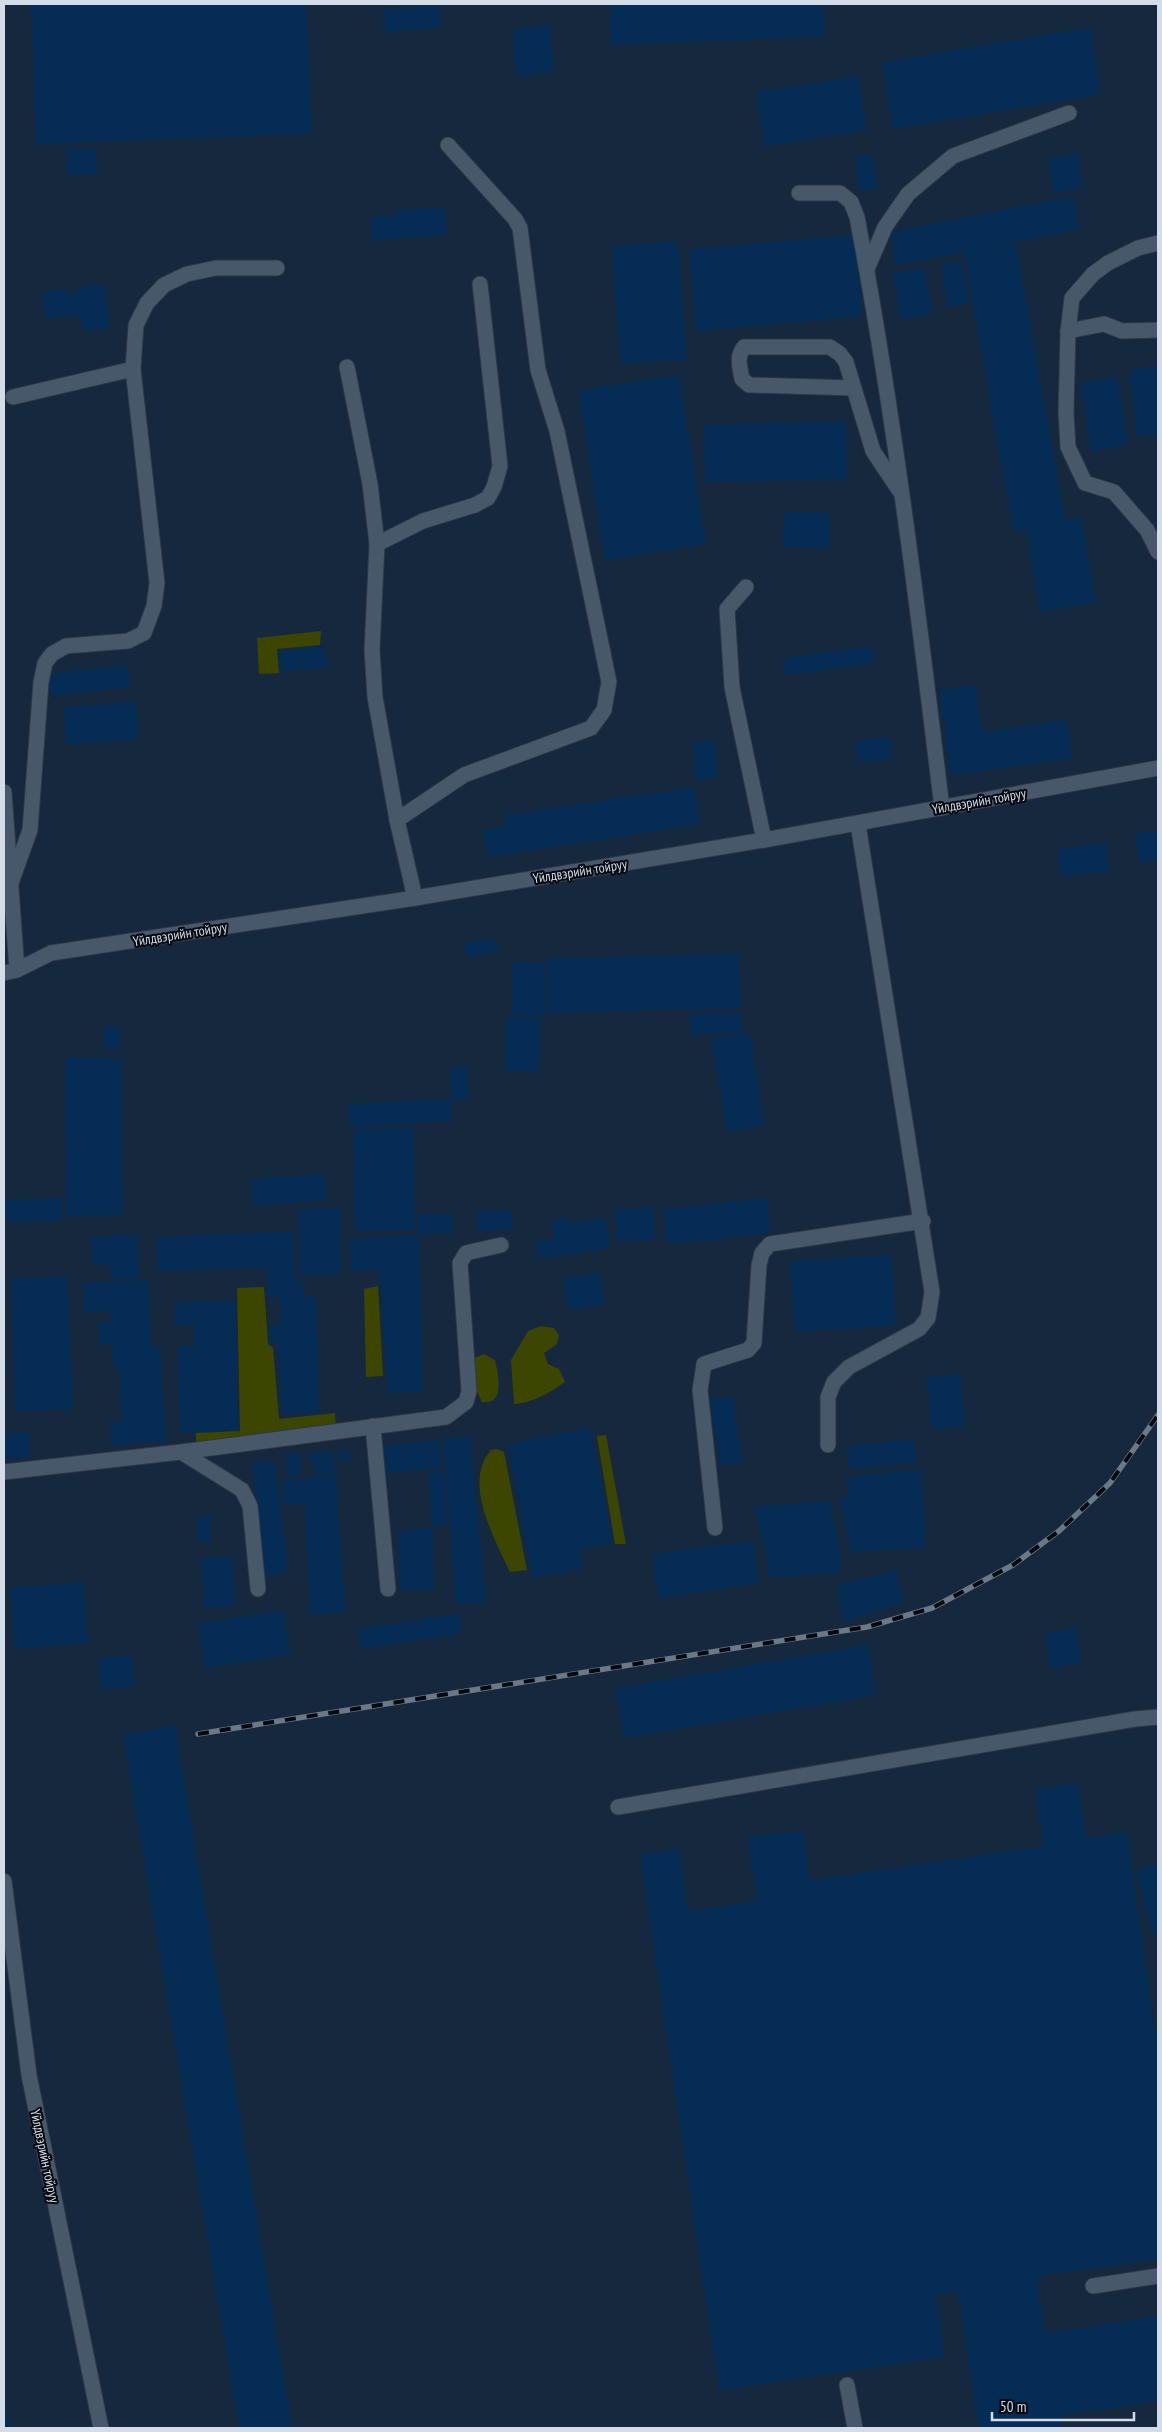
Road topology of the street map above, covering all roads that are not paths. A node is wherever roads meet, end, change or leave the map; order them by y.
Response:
1 (1069, 113) dead end
2 (448, 145) dead end
3 (799, 193) dead end
4 (1158, 243) edge
5 (277, 268) dead end
6 (867, 269) junction
7 (480, 284) dead end
8 (1068, 330) junction
9 (1158, 330) edge
10 (347, 367) dead end
11 (133, 369) junction
12 (854, 388) junction
13 (13, 397) dead end
14 (903, 496) junction
15 (377, 544) junction
16 (1158, 552) edge
17 (746, 587) dead end
18 (1158, 768) edge
19 (4, 792) edge
20 (942, 808) junction
21 (397, 820) junction
22 (858, 824) junction
23 (764, 840) junction
24 (11, 883) junction
25 (415, 898) junction
26 (10, 972) edge
27 (923, 1221) junction
28 (501, 1245) dead end
29 (374, 1426) junction
30 (828, 1445) dead end
31 (181, 1452) junction
32 (4, 1472) edge
33 (715, 1528) dead end
34 (258, 1589) dead end
35 (388, 1589) dead end
36 (1158, 1717) edge
37 (618, 1807) dead end
38 (4, 1881) edge
39 (1158, 2276) edge
40 (1093, 2286) dead end
41 (847, 2385) dead end
42 (101, 2428) edge
43 (856, 2428) edge

1 - 6 lane
2 - 21 lane
3 - 6 lane
4 - 8 lane
5 - 11 lane
6 - 14 lane
7 - 15 lane
8 - 9 lane
8 - 16 lane
10 - 15 lane
11 - 13 lane
11 - 24 lane
12 - 12 lane
12 - 14 lane
14 - 20 lane
15 - 21 lane
17 - 23 lane
18 - 20 lane, Үйлдвэрийн тойруу
19 - 24 lane
20 - 22 lane, Үйлдвэрийн тойруу
21 - 25 lane
22 - 23 lane, Үйлдвэрийн тойруу
22 - 27 lane
23 - 25 lane, Үйлдвэрийн тойруу
24 - 26 lane
25 - 26 lane, Үйлдвэрийн тойруу
27 - 30 lane
27 - 33 lane
28 - 29 lane
29 - 31 lane
29 - 35 lane
31 - 32 lane
31 - 34 lane
36 - 37 lane
38 - 42 lane, Үйлдвэрийн тойруу
39 - 40 lane
41 - 43 lane

